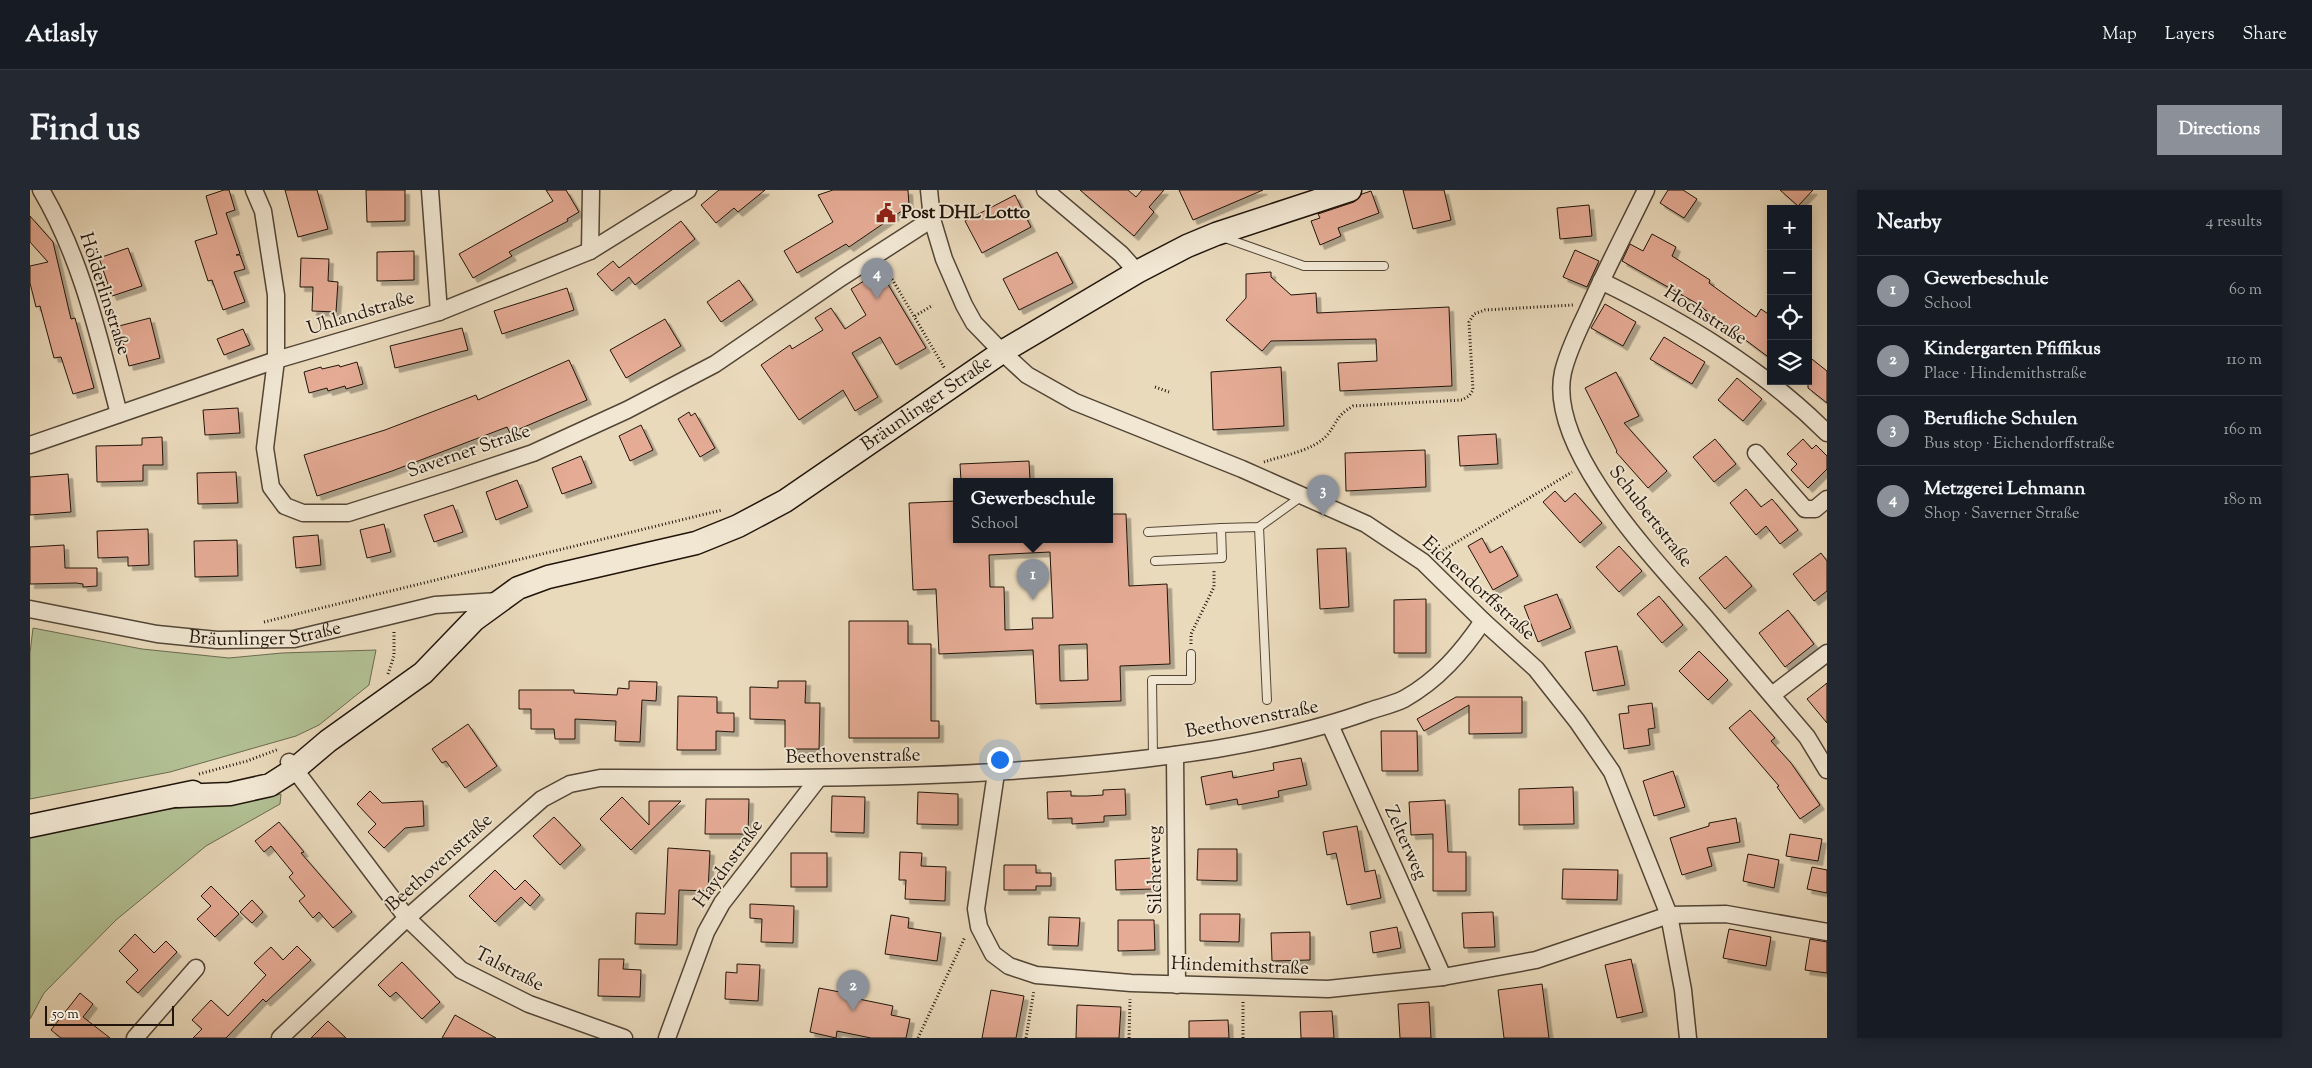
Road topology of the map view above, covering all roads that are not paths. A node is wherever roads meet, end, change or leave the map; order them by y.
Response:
1 (41, 190) edge
2 (254, 190) edge
3 (430, 190) edge
4 (591, 190) edge
5 (688, 190) edge
6 (929, 190) edge
7 (1350, 190) edge
8 (1646, 190) edge
9 (1052, 192) edge
10 (932, 220) junction
11 (1216, 234) junction
12 (590, 251) junction
13 (1384, 266) dead end
14 (1137, 272) junction
15 (1601, 281) junction
16 (439, 312) junction
17 (1002, 352) junction
18 (276, 360) junction
19 (119, 414) junction
20 (1827, 433) edge
21 (30, 445) edge
22 (1756, 453) dead end
23 (1304, 494) junction
24 (1827, 499) edge
25 (1259, 527) junction
26 (1221, 528) junction
27 (1148, 532) dead end
28 (1155, 561) dead end
29 (498, 601) junction
30 (30, 609) edge
31 (1483, 621) junction
32 (1827, 653) edge
33 (1191, 654) dead end
34 (1772, 695) junction
35 (1266, 700) dead end
36 (1330, 725) junction
37 (1174, 755) junction
38 (1153, 757) junction
39 (289, 759) junction
40 (1827, 770) edge
41 (996, 773) junction
42 (818, 779) junction
43 (30, 826) edge
44 (1669, 915) junction
45 (407, 918) junction
46 (1827, 932) edge
47 (196, 968) dead end
48 (1443, 977) junction
49 (1177, 985) junction
50 (135, 1038) edge
51 (280, 1038) edge
52 (624, 1038) edge
53 (667, 1038) edge
54 (1688, 1038) edge

1 - 19 street, Hölderlinstraße
2 - 18 street, Saverner Straße
3 - 16 street
4 - 12 street
5 - 12 street, Uhlandstraße
6 - 10 street, Eichendorffstraße
7 - 11 main road, Bräunlinger Straße
8 - 15 street, Schubertstraße
9 - 14 street
10 - 17 street, Eichendorffstraße
10 - 18 street, Saverner Straße
11 - 13 lane
11 - 14 main road, Bräunlinger Straße
12 - 16 street, Uhlandstraße
14 - 17 main road, Bräunlinger Straße
15 - 20 street, Hochstraße
15 - 34 street, Schubertstraße
16 - 18 street, Uhlandstraße
17 - 23 street, Eichendorffstraße
17 - 29 main road, Bräunlinger Straße
18 - 19 street, Uhlandstraße
19 - 21 street, Uhlandstraße
22 - 24 street
23 - 25 lane
23 - 31 street, Eichendorffstraße
25 - 26 lane
25 - 35 lane
26 - 27 lane
26 - 28 lane
29 - 30 street, Bräunlinger Straße
29 - 39 main road, Bräunlinger Straße
31 - 36 street, Beethovenstraße
31 - 44 street, Eichendorffstraße
32 - 34 street
33 - 38 lane
34 - 40 street, Schubertstraße
36 - 37 street, Beethovenstraße
36 - 48 street, Zelterweg
37 - 38 street, Beethovenstraße
37 - 49 street, Silcherweg
38 - 41 street, Beethovenstraße
39 - 43 main road, Bräunlinger Straße
39 - 45 street, Talstraße
41 - 42 street, Beethovenstraße
41 - 49 street, Hindemithstraße
42 - 45 street, Beethovenstraße
42 - 53 street, Haydnstraße
44 - 46 street, Hindemithstraße
44 - 48 street, Hindemithstraße
44 - 54 street, Eichendorffstraße
45 - 51 street, Beethovenstraße
45 - 52 street, Talstraße
47 - 50 street
48 - 49 street, Hindemithstraße

